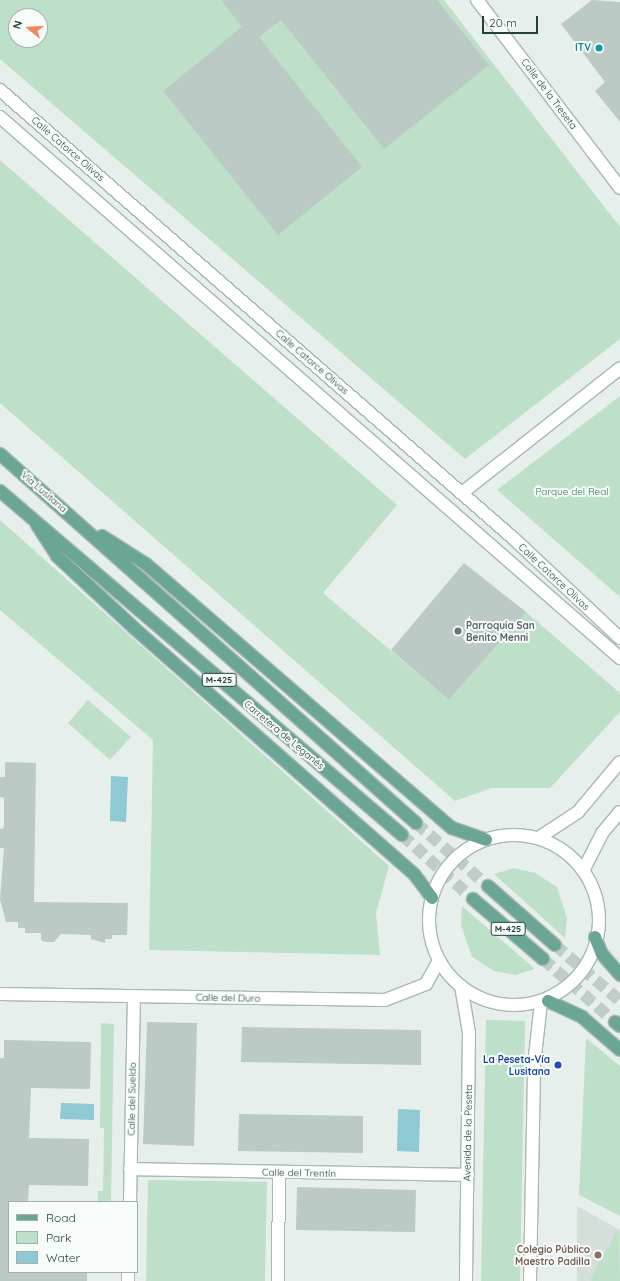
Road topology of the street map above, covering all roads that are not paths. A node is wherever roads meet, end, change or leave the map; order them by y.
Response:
1 (478, 0) edge
2 (0, 90) edge
3 (0, 117) edge
4 (620, 188) edge
5 (620, 368) edge
6 (0, 454) edge
7 (0, 491) edge
8 (462, 493) junction
9 (36, 525) junction
10 (88, 530) junction
11 (620, 638) edge
12 (620, 658) edge
13 (620, 762) edge
14 (620, 812) edge
15 (416, 823) tunnel mouth
16 (402, 835) tunnel mouth
17 (540, 837) junction
18 (486, 840) junction
19 (585, 867) junction
20 (488, 886) tunnel mouth
21 (432, 898) junction
22 (473, 899) tunnel mouth
23 (596, 937) junction
24 (555, 945) tunnel mouth
25 (543, 959) tunnel mouth
26 (439, 961) junction
27 (620, 975) edge
28 (461, 986) junction
29 (0, 994) edge
30 (134, 997) junction
31 (545, 1002) junction
32 (620, 1050) edge
33 (130, 1169) junction
34 (279, 1172) junction
35 (468, 1175) junction
36 (130, 1201) edge
37 (278, 1281) edge
38 (466, 1281) edge
39 (530, 1281) edge

1 - 4 street, Calle de la Treseta
2 - 8 street, Calle Catorce Olivas
3 - 12 street, Calle Catorce Olivas
5 - 8 street
6 - 10 main road, Vía Lusitana / M-425
7 - 9 main road, M-425
8 - 11 street, Calle Catorce Olivas
9 - 16 main road, Carretera de Leganés / M-425
9 - 21 main road
10 - 15 main road, M-425
10 - 18 main road
13 - 17 street
14 - 19 street
17 - 18 street
17 - 19 street
18 - 21 street
19 - 23 street
20 - 24 main road, M-425
21 - 26 street
22 - 25 main road, M-425
23 - 27 main road
23 - 31 street
26 - 28 street
26 - 30 street, Calle del Duro
28 - 31 street
28 - 35 street, Avenida de la Peseta
29 - 30 street, Calle del Duro
30 - 33 street, Calle del Sueldo
31 - 32 main road
31 - 39 street
33 - 34 street, Calle del Trentín
33 - 36 street, Calle del Sueldo
34 - 35 street, Calle del Trentín
34 - 37 street
35 - 38 street, Avenida de la Peseta

